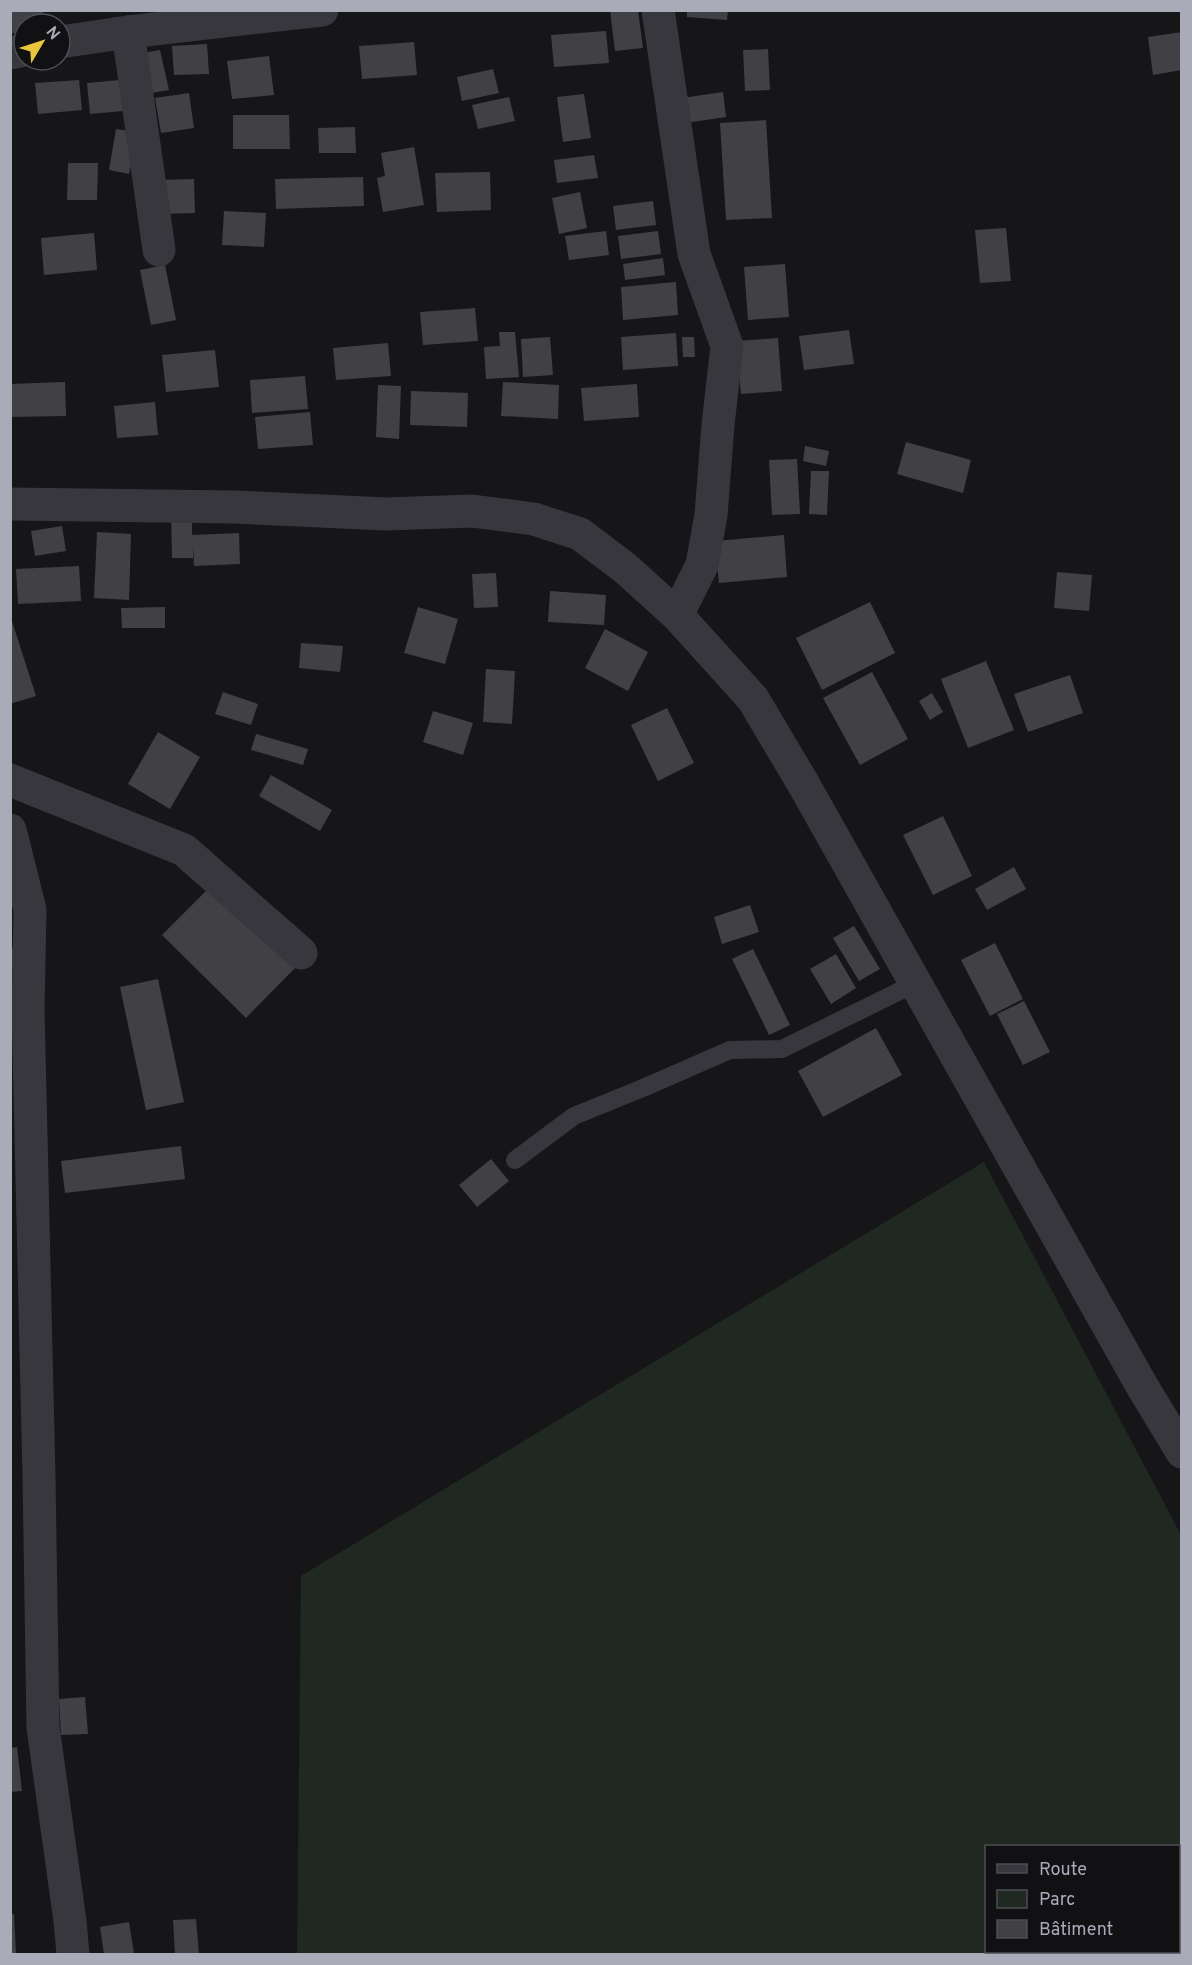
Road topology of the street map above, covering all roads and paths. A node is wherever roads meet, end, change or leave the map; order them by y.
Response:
1 (322, 10) edge
2 (658, 10) edge
3 (128, 32) junction
4 (72, 40) edge
5 (159, 250) dead end
6 (10, 504) edge
7 (678, 615) junction
8 (10, 780) edge
9 (10, 830) edge
10 (301, 953) dead end
11 (916, 983) junction
12 (515, 1160) dead end
13 (1182, 1452) edge
14 (73, 1954) edge

1 - 3 street
2 - 7 street
3 - 4 street
3 - 5 street
6 - 7 street
7 - 11 street
8 - 10 street
9 - 14 street
11 - 12 lane
11 - 13 street

